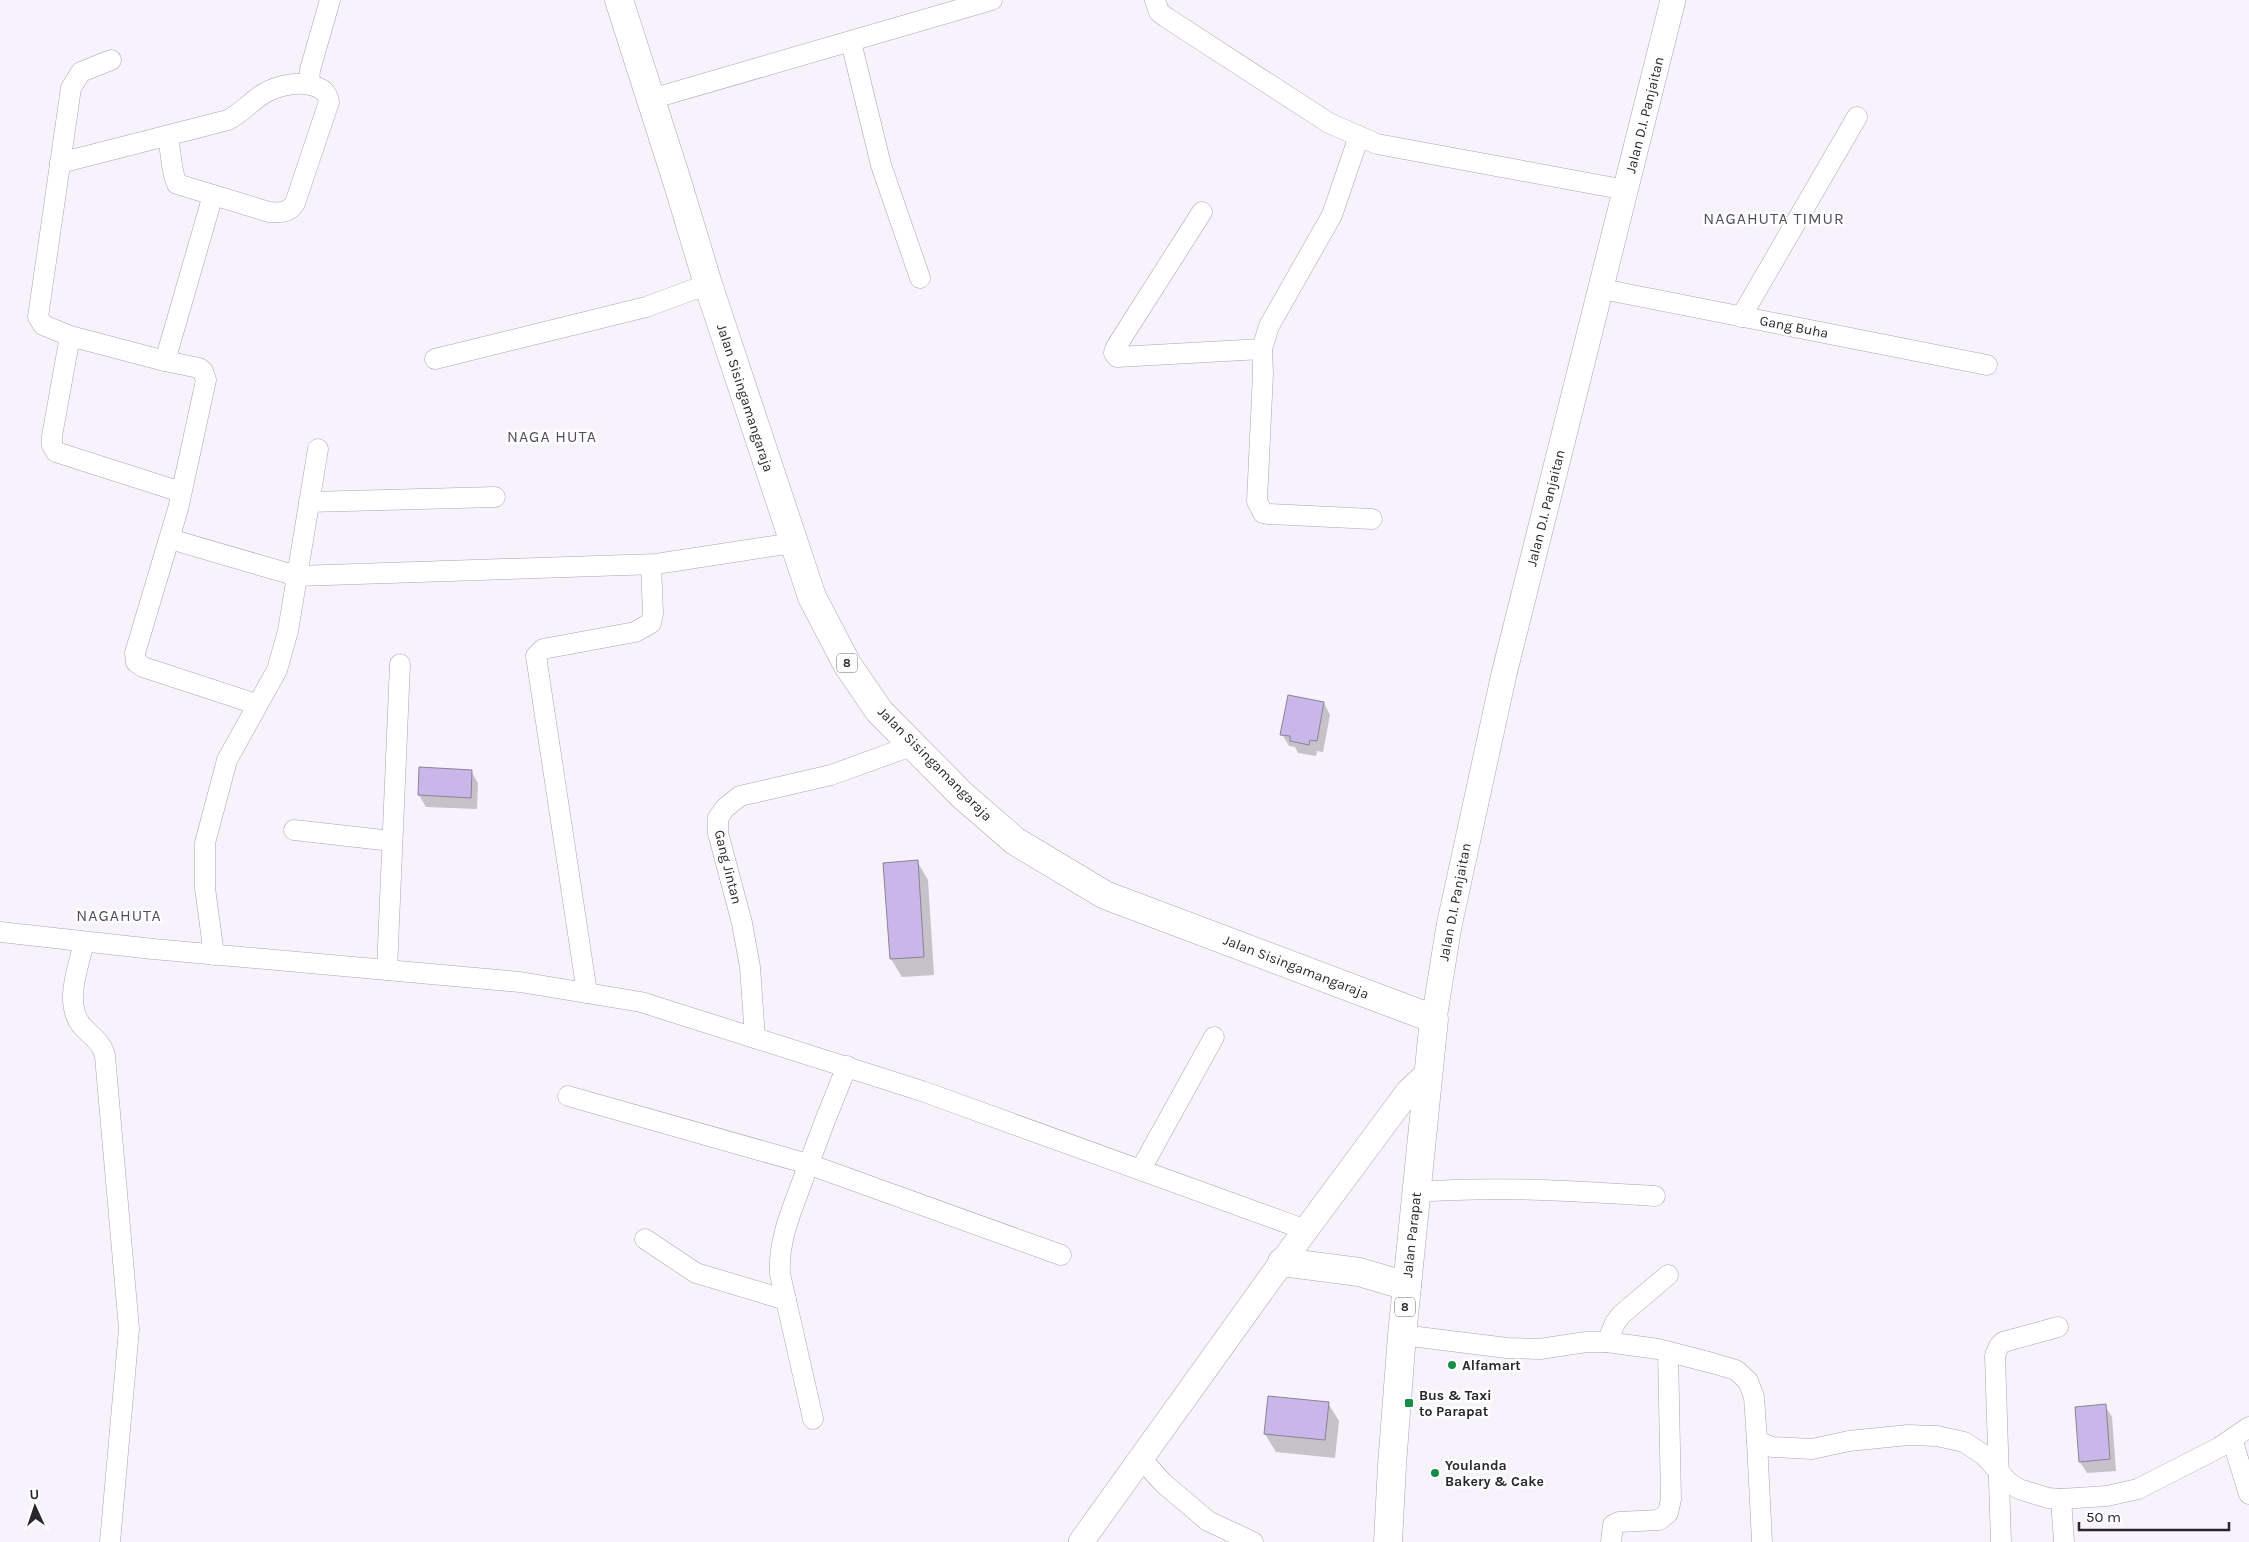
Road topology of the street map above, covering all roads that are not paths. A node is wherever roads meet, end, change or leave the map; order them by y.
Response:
1 (330, 0) edge
2 (618, 0) edge
3 (992, 0) edge
4 (1155, 0) edge
5 (1673, 0) edge
6 (944, 7) edge
7 (851, 42) junction
8 (111, 60) dead end
9 (309, 84) junction
10 (651, 99) junction
11 (1857, 117) dead end
12 (167, 136) junction
13 (1359, 136) junction
14 (60, 163) junction
15 (1626, 190) junction
16 (213, 195) junction
17 (1202, 212) dead end
18 (920, 278) dead end
19 (708, 284) junction
20 (1602, 289) junction
21 (1741, 317) junction
22 (70, 336) junction
23 (1262, 349) junction
24 (435, 359) dead end
25 (165, 361) junction
26 (1987, 365) dead end
27 (318, 449) dead end
28 (181, 492) junction
29 (495, 497) dead end
30 (309, 502) junction
31 (1372, 519) dead end
32 (170, 538) junction
33 (793, 543) junction
34 (651, 565) junction
35 (297, 576) junction
36 (400, 664) dead end
37 (256, 704) junction
38 (914, 745) junction
39 (294, 830) dead end
40 (392, 841) junction
41 (0, 932) edge
42 (84, 942) junction
43 (214, 955) junction
44 (387, 970) junction
45 (587, 993) junction
46 (1434, 1019) junction
47 (1214, 1037) dead end
48 (755, 1038) junction
49 (846, 1066) junction
50 (1428, 1073) junction
51 (568, 1096) dead end
52 (808, 1164) junction
53 (1142, 1170) junction
54 (1417, 1192) junction
55 (1655, 1196) dead end
56 (1306, 1230) junction
57 (645, 1239) dead end
58 (1061, 1255) dead end
59 (1282, 1262) junction
60 (1668, 1275) dead end
61 (1407, 1286) junction
62 (786, 1300) junction
63 (2058, 1327) dead end
64 (1402, 1335) junction
65 (1607, 1342) junction
66 (1668, 1352) junction
67 (813, 1419) dead end
68 (2249, 1427) edge
69 (2232, 1439) junction
70 (1757, 1441) junction
71 (1141, 1458) junction
72 (1998, 1468) junction
73 (2249, 1494) edge
74 (2061, 1499) junction
75 (110, 1542) edge
76 (1082, 1542) edge
77 (1253, 1542) edge
78 (1388, 1542) edge
79 (1611, 1542) edge
80 (1762, 1542) edge
81 (2001, 1542) edge
82 (2064, 1542) edge

1 - 9 street
2 - 10 highway, Jalan Sisingamangaraja / 8
3 - 6 street
4 - 13 street
5 - 15 main road, Jalan D.I. Panjaitan
6 - 7 street
7 - 10 street
7 - 18 street
8 - 14 street
9 - 12 street
9 - 16 street
10 - 19 highway, Jalan Sisingamangaraja / 8
11 - 21 street
12 - 14 street
12 - 16 street
13 - 15 street
13 - 23 street
14 - 22 street
15 - 20 main road, Jalan D.I. Panjaitan
16 - 25 street
17 - 23 street
19 - 24 street
19 - 33 highway, Jalan Sisingamangaraja / 8
20 - 21 street, Gang Buha
20 - 46 main road, Jalan D.I. Panjaitan
21 - 26 street, Gang Buha
22 - 25 street
22 - 28 street
23 - 31 street
25 - 28 street
27 - 30 street
28 - 32 street
29 - 30 street
30 - 35 street
32 - 35 street
32 - 37 street
33 - 34 street
33 - 38 highway, Jalan Sisingamangaraja / 8
34 - 35 street
34 - 45 street
35 - 37 street
36 - 40 street
37 - 43 street
38 - 46 highway, Jalan Sisingamangaraja / 8
38 - 48 street, Gang Jintan
39 - 40 street
40 - 44 street
41 - 42 street
42 - 43 street
42 - 75 street
43 - 44 street
44 - 45 street
45 - 48 street
46 - 50 highway, Jalan Parapat / 8
47 - 53 street
48 - 49 street
49 - 52 street
49 - 53 street
50 - 54 highway, Jalan Parapat / 8
50 - 56 main road
51 - 52 street
52 - 58 street
52 - 62 street
53 - 56 street
54 - 55 street
54 - 61 highway, Jalan Parapat / 8
56 - 59 main road
57 - 62 street
59 - 61 highway
59 - 71 main road
60 - 65 street
61 - 64 highway, Jalan Parapat / 8
62 - 67 street
63 - 72 street
64 - 65 street
64 - 78 highway, Jalan Parapat / 8
65 - 66 street
66 - 70 street
66 - 79 street
68 - 69 street
69 - 73 street
69 - 74 street
70 - 72 street
70 - 80 street
71 - 76 main road
71 - 77 street
72 - 74 street
72 - 81 street
74 - 82 street

